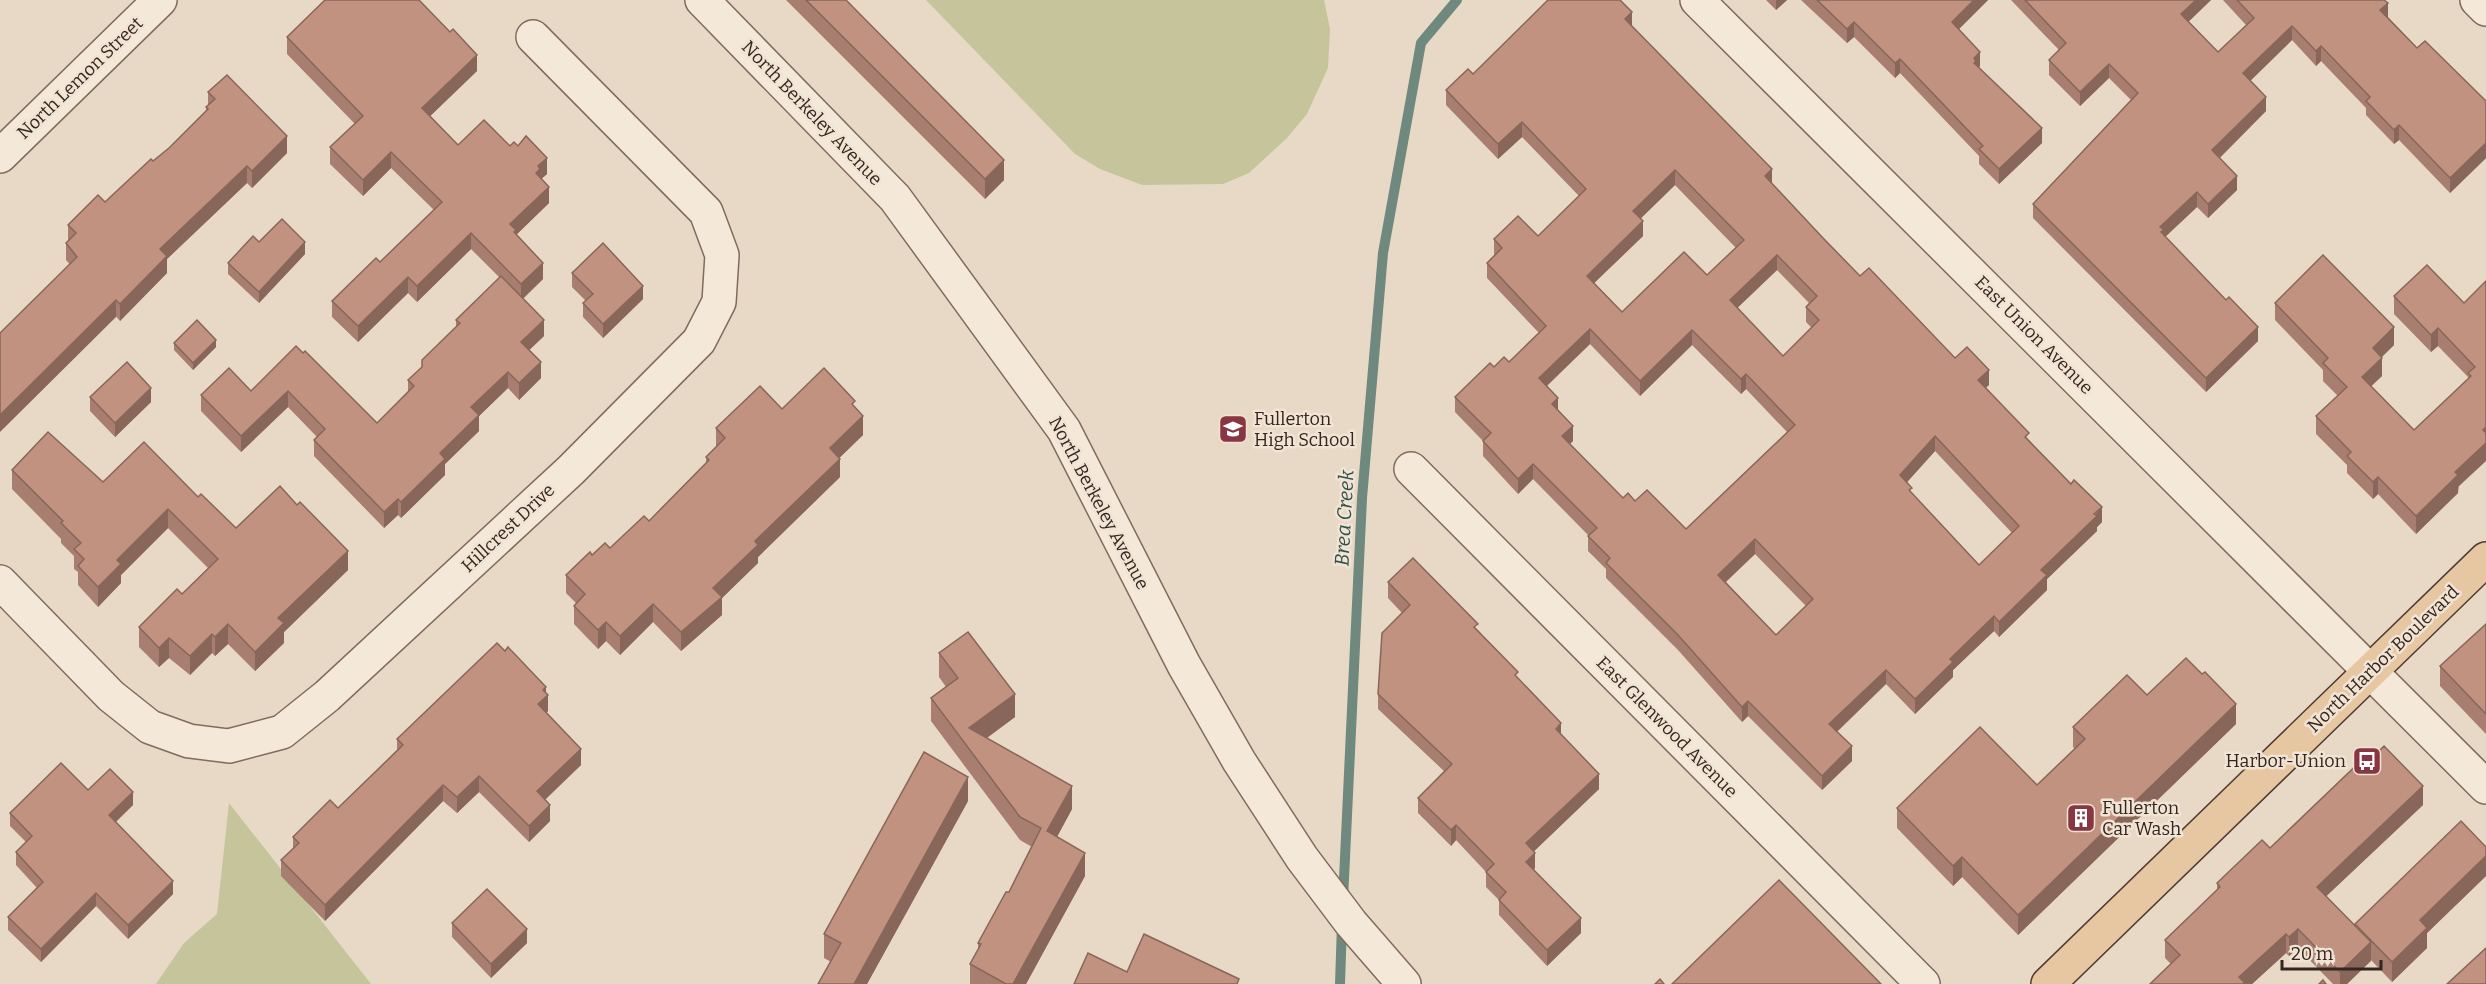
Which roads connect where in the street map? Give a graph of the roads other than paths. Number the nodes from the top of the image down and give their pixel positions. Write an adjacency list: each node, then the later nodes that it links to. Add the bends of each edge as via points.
1 (160, 0): 7 (street, North Lemon Street)
2 (702, 0): 13 (street, North Berkeley Avenue, via 895,198 1064,430 1184,665 1239,761 1302,858)
3 (1697, 0): 11 (street, East Union Avenue)
4 (2477, 0): 5 (street)
5 (2486, 9)
6 (532, 37): 10 (street, Hillcrest Drive, via 706,212 722,255 719,302 699,341 572,470 327,696 282,732 229,746 189,741 150,727 111,696)
7 (0, 156)
8 (1411, 469): 14 (street, East Glenwood Avenue)
9 (2486, 559): 11 (main road, North Harbor Boulevard)
10 (0, 582)
11 (2371, 671): 12 (street, East Union Avenue); 15 (main road, North Harbor Boulevard)
12 (2486, 787)
13 (1404, 984)
14 (1923, 984)
15 (2048, 984)

